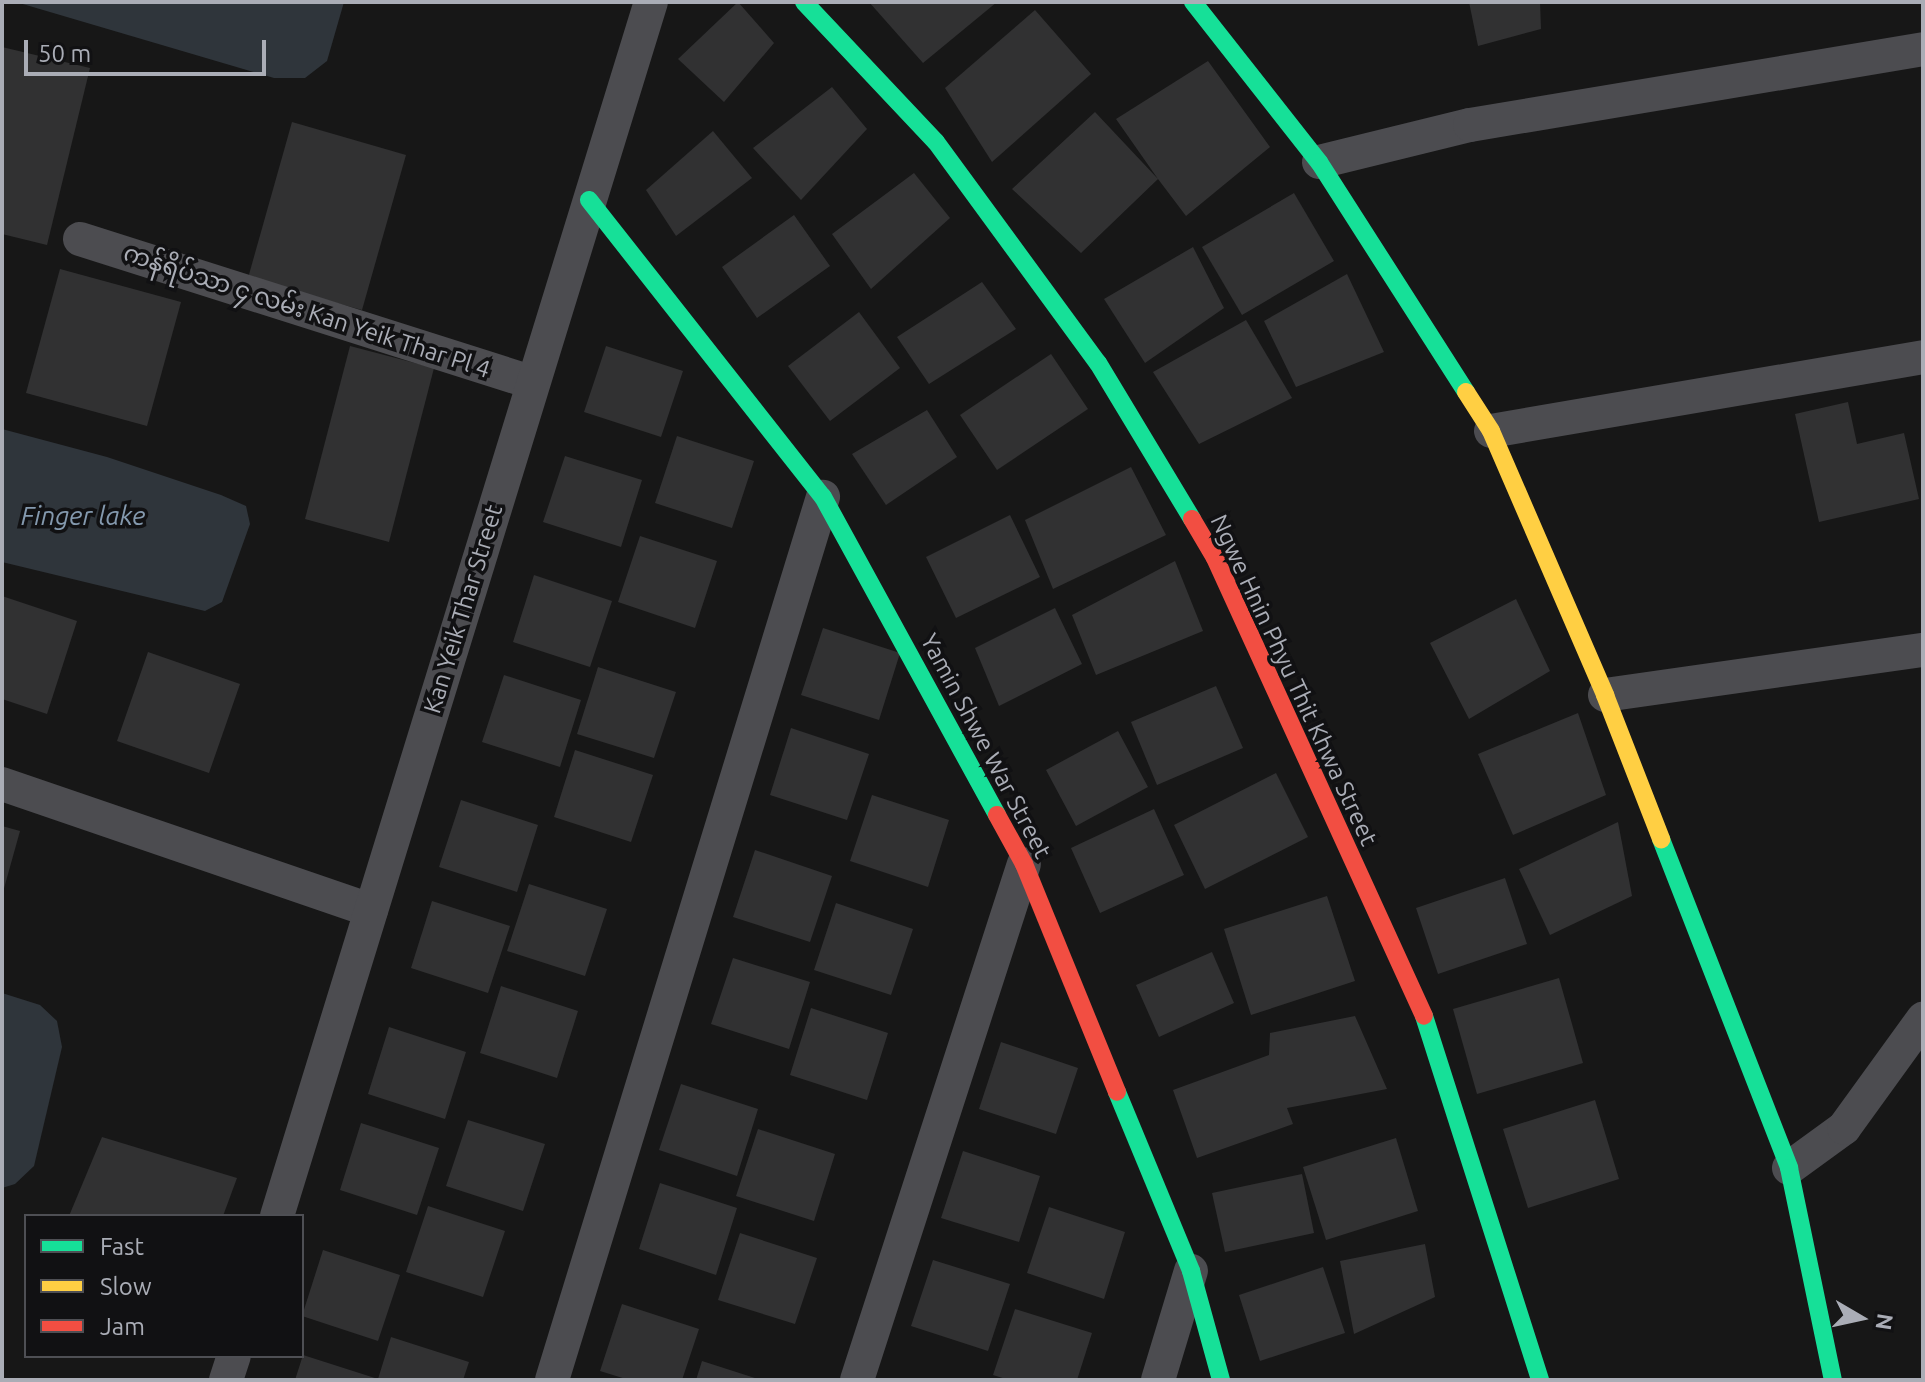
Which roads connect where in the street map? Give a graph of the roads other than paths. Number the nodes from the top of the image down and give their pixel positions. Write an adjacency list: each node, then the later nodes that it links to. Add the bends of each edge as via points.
1 (651, 2): 6 (street, Kan Yeik Thar Street)
2 (804, 2): 27 (street, Ngwe Hnin Phyu Thit Khwa Street, via 936,142 1098,363 1215,558 1420,1005)
3 (1193, 2): 5 (street)
4 (1923, 49): 5 (street, via 1470,125)
5 (1319, 162): 10 (street)
6 (589, 200): 9 (street, Kan Yeik Thar Street); 11 (street, Yamin Shwe War Street)
7 (80, 239): 9 (street, ကန်ရိပ်သာ ၄ လမ်း Kan Yeik Thar Pl 4)
8 (1923, 357): 10 (street)
9 (533, 383): 16 (street, Kan Yeik Thar Street)
10 (1491, 431): 13 (street)
11 (823, 497): 15 (street, Yamin Shwe War Street); 23 (street)
12 (1923, 650): 13 (street)
13 (1605, 695): 18 (street)
14 (2, 784): 16 (street)
15 (1024, 864): 20 (street, Yamin Shwe War Street); 24 (street)
16 (371, 910): 19 (street, Kan Yeik Thar Street)
17 (1923, 1019): 18 (street, via 1844,1128)
18 (1789, 1168): 28 (street)
19 (278, 1214)
20 (1191, 1271): 25 (street); 26 (street, Yamin Shwe War Street)
21 (233, 1358): 22 (street)
22 (226, 1380)
23 (552, 1380)
24 (857, 1380)
25 (1158, 1380)
26 (1221, 1380)
27 (1540, 1380)
28 (1833, 1380)

